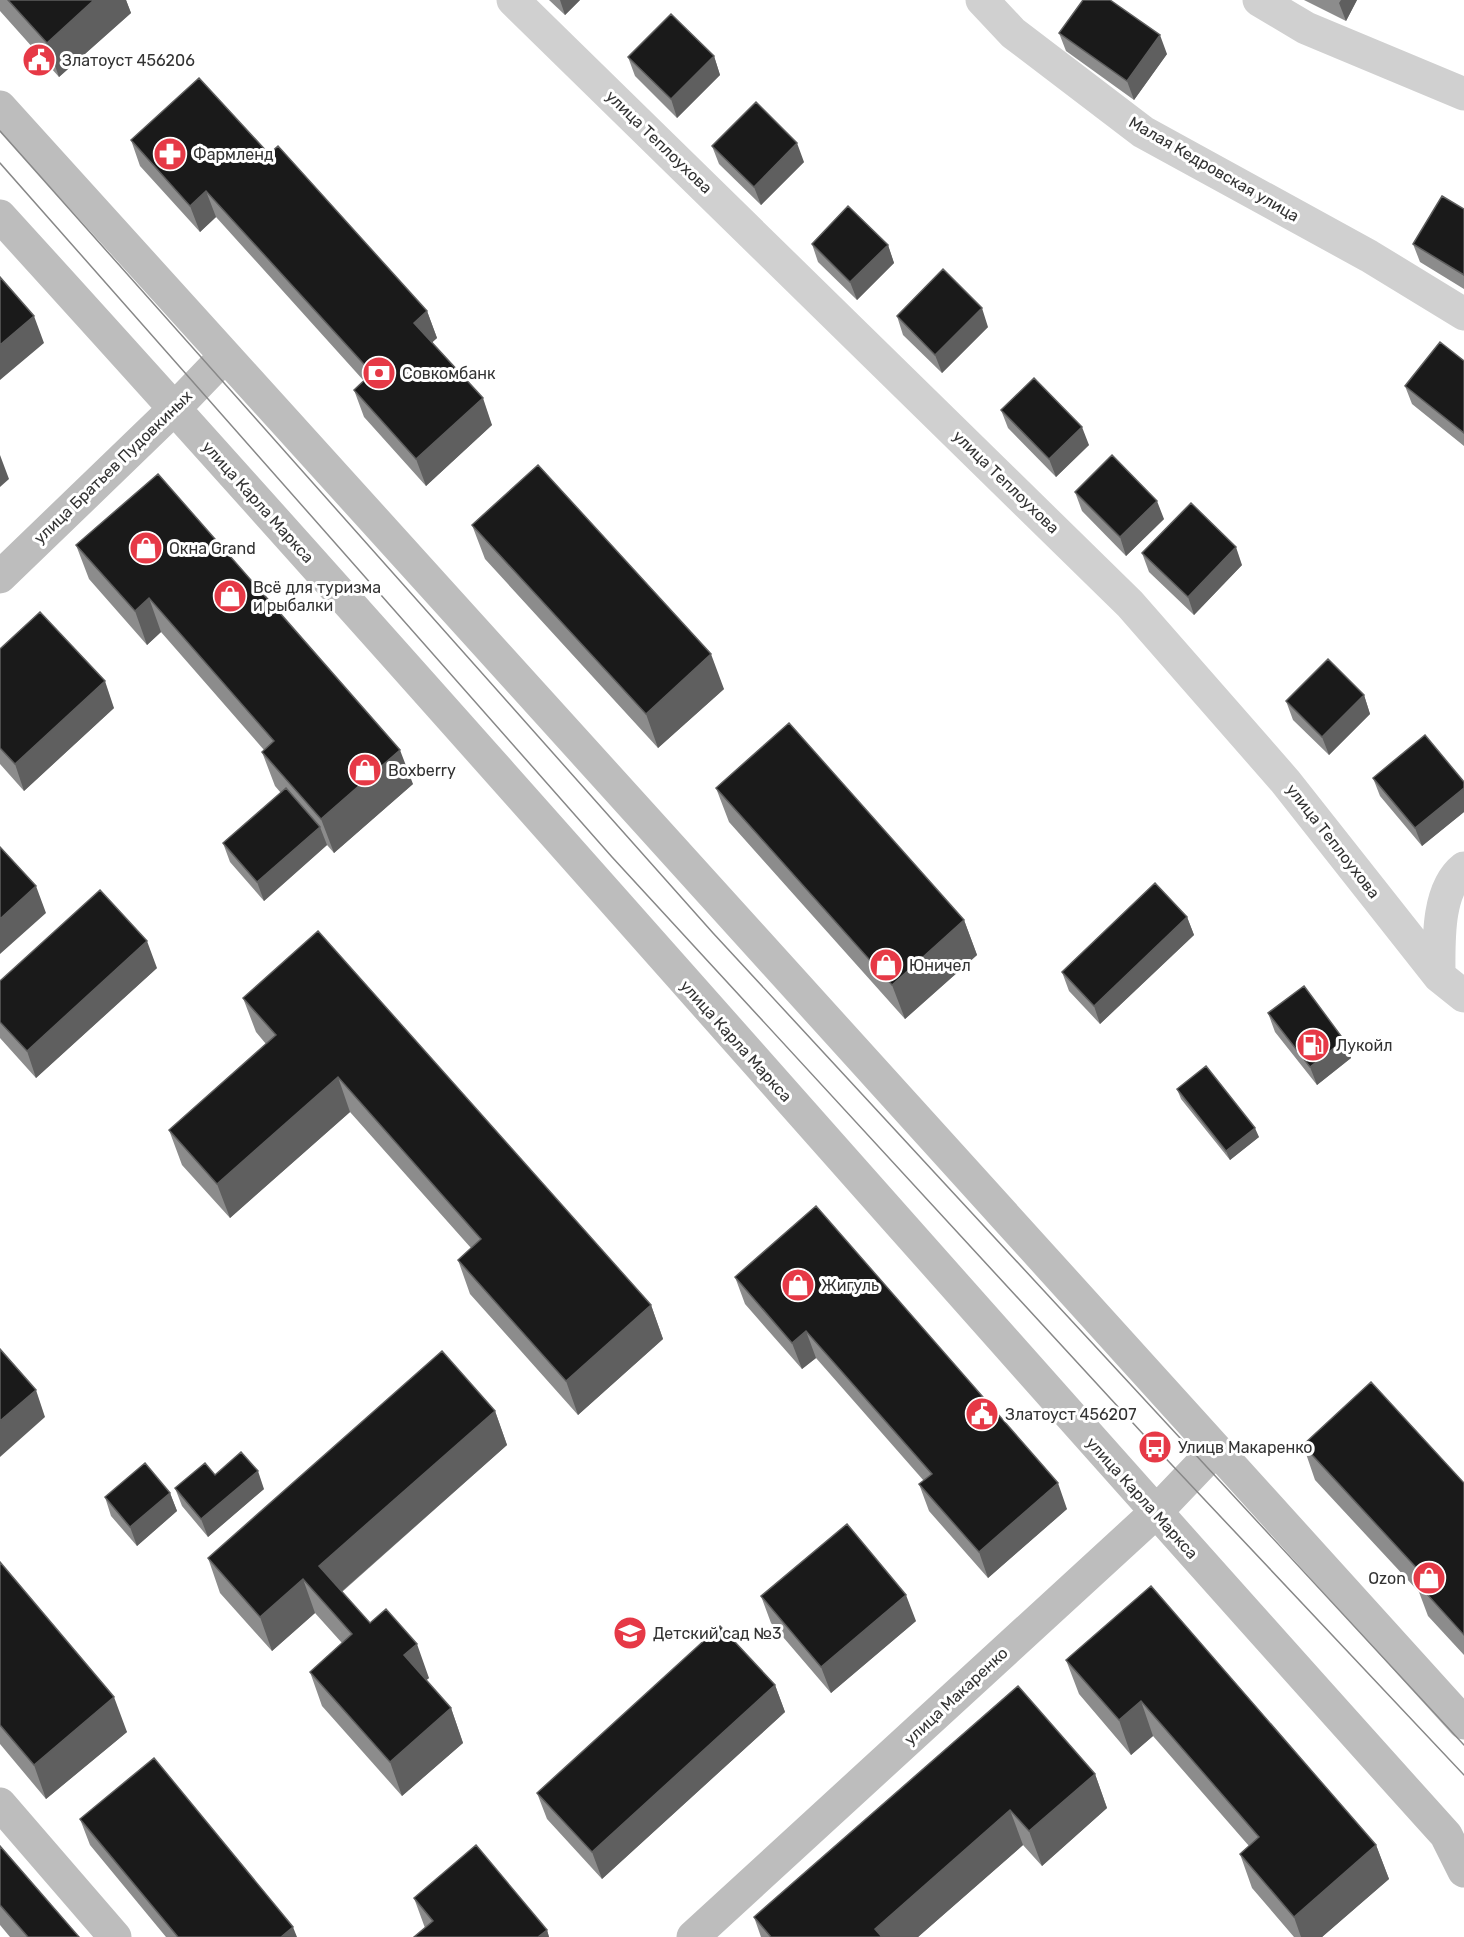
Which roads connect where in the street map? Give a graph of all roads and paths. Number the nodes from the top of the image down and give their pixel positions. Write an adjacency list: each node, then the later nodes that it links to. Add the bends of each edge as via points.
1 (513, 0): 12 (street, улица Теплоухова, via 1130,604 1285,781)
2 (982, 0): 7 (street, Малая Кедровская улица, via 1013,33 1143,132 1370,256)
3 (1259, 0): 4 (street, via 1306,28)
4 (1464, 94)
5 (0, 107): 8 (main road)
6 (0, 216): 9 (main road, улица Карла Маркса)
7 (1464, 314)
8 (225, 356): 9 (main road, улица Братьев Пудовкиных); 14 (main road)
9 (175, 408): 10 (main road, улица Братьев Пудовкиных); 15 (main road, улица Карла Маркса)
10 (0, 577)
11 (1464, 868): 12 (street, via 1457,874 1440,917)
12 (1439, 976): 13 (street, улица Теплоухова)
13 (1464, 996)
14 (1215, 1450): 15 (main road, улица Макаренко); 16 (main road)
15 (1155, 1513): 18 (main road, улица Карла Маркса, via 1446,1835); 20 (main road, улица Макаренко)
16 (1464, 1724)
17 (0, 1804): 19 (main road)
18 (1464, 1871)
19 (116, 1937)
20 (693, 1937)

